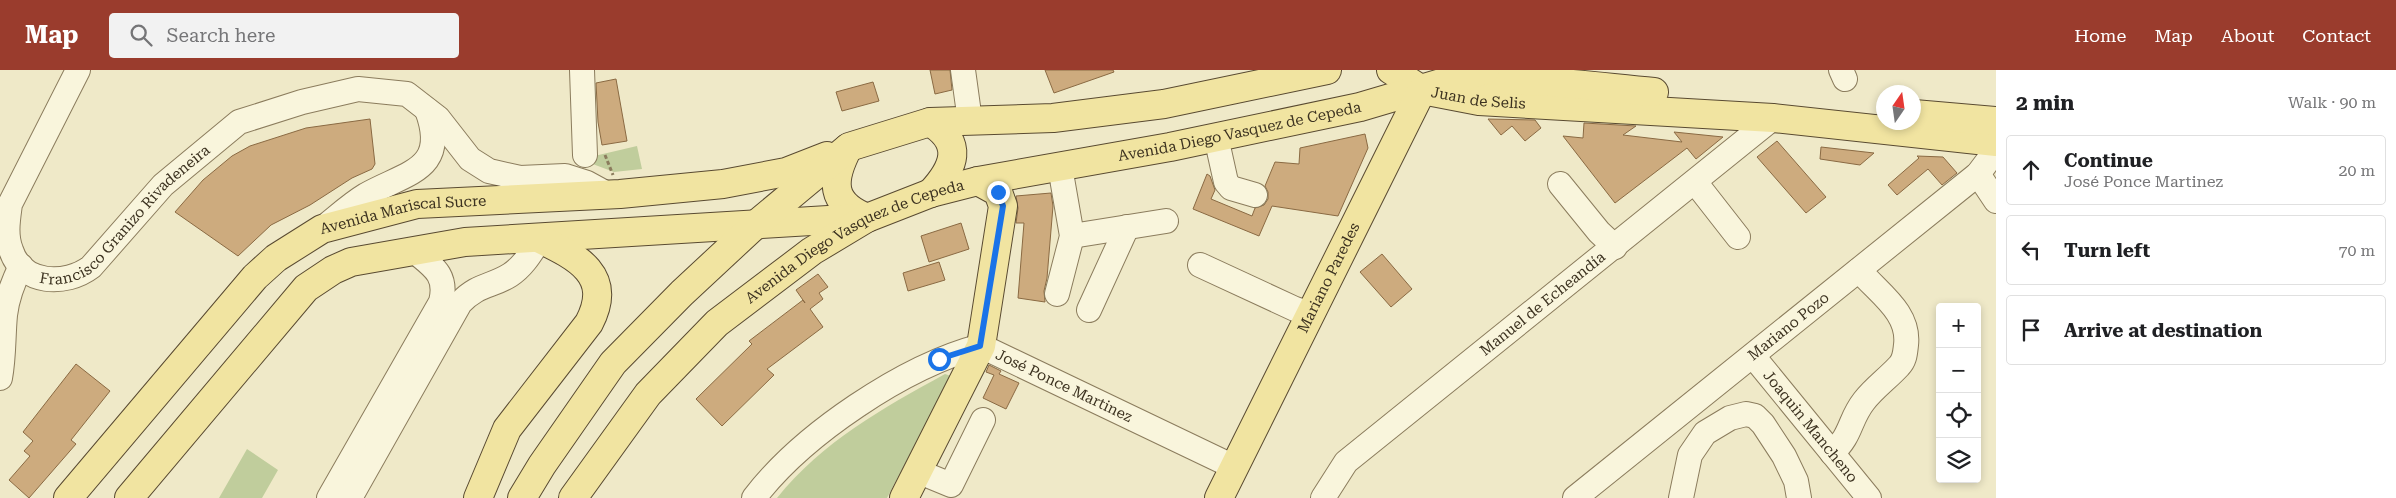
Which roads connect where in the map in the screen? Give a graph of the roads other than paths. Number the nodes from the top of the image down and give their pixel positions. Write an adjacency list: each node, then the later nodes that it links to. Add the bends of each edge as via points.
1 (78, 70): 43 (street, Francisco Granizo Rivadeneira, via 10,204 7,227 10,250)
2 (582, 70): 22 (street)
3 (962, 70): 15 (street)
4 (1327, 70): 7 (main road)
5 (1391, 70): 9 (main road)
6 (1485, 70): 9 (main road, Avenida Diego Vasquez de Cepeda)
7 (1256, 77): 15 (main road, via 1155,105 1053,118)
8 (1553, 77): 9 (main road, Juan de Selis, via 1482,81); 10 (main road, Juan de Selis)
9 (1422, 90): 10 (main road, Juan de Selis, via 1479,101); 18 (main road, Avenida Diego Vasquez de Cepeda, via 1360,107); 47 (main road, Mariano Paredes)
10 (1656, 101): 12 (main road, Juan de Selis); 14 (main road, Juan de Selis)
11 (428, 110): 29 (street, Francisco Granizo Rivadeneira, via 447,126 470,159 489,171 520,178 565,176); 36 (street, via 434,146 426,162 410,175 364,196); 43 (street, Francisco Granizo Rivadeneira, via 407,94 358,89 239,122 163,185 80,276 44,279)
12 (1876, 111)
13 (1921, 115): 16 (main road)
14 (1773, 118): 19 (main road, Juan de Selis); 26 (street, Manuel de Echeandía)
15 (970, 121): 17 (main road)
16 (1996, 121)
17 (930, 122): 20 (main road); 28 (main road, via 947,136 953,154 944,179)
18 (1216, 137): 23 (main road, Avenida Diego Vasquez de Cepeda); 30 (street, via 1226,182 1231,188)
19 (1996, 142)
20 (849, 147): 29 (main road, Avenida Mariscal Sucre, via 786,172 723,184); 32 (main road, via 841,162 836,189 844,204); 34 (main road)
21 (1996, 150): 24 (street, Mariano Pozo)
22 (585, 155)
23 (1060, 167): 25 (main road, Avenida Diego Vasquez de Cepeda); 37 (street)
24 (1978, 174): 31 (street); 44 (street, Mariano Pozo)
25 (978, 181): 28 (main road, Avenida Diego Vasquez de Cepeda); 48 (main road, via 998,192 1003,206)
26 (1695, 182): 38 (street); 40 (street, Manuel de Echeandía)
27 (1560, 184): 40 (street, via 1598,232)
28 (931, 192): 32 (main road, Avenida Diego Vasquez de Cepeda)
29 (609, 195): 36 (main road, Avenida Mariscal Sucre, via 418,204)
30 (1254, 195)
31 (1996, 201)
32 (867, 218): 34 (main road); 61 (main road, Avenida Diego Vasquez de Cepeda, via 812,251 717,323 648,394)
33 (1166, 221): 35 (street)
34 (754, 226): 39 (main road); 60 (main road, via 613,363)
35 (1127, 227): 37 (street); 46 (street)
36 (322, 229): 57 (main road, Avenida Mariscal Sucre, via 276,258 255,278)
37 (1072, 236): 45 (street)
38 (1738, 237)
39 (540, 238): 41 (main road, via 465,242); 49 (street, via 522,265 510,275 480,287 460,303); 59 (main road, via 590,270 596,286 595,309 589,323 508,428)
40 (1615, 246): 65 (street, Manuel de Echeandía, via 1346,462)
41 (412, 250): 49 (street, via 437,271 444,286); 58 (main road, via 352,262 306,288)
42 (1200, 265): 47 (street, via 1295,310)
43 (21, 266): 51 (street, via 11,286 5,314)
44 (1859, 270): 50 (street, Mariano Pozo); 53 (street, via 1896,308 1907,334 1905,356 1859,407 1844,442)
45 (1057, 294)
46 (1089, 310)
47 (1311, 314): 54 (main road, Mariano Paredes)
48 (980, 346): 54 (street, José Ponce Martinez); 55 (main road); 62 (street, José Ponce Martinez, via 939,359 858,406 784,465)
49 (423, 350): 56 (street, via 380,425)
50 (1753, 356): 53 (street, Joaquin Mancheno); 66 (street, Mariano Pozo)
51 (0, 378)
52 (983, 420): 55 (street, via 951,485)
53 (1832, 453): 69 (street, Joaquin Mancheno)
54 (1234, 467): 64 (main road, Mariano Paredes)
55 (918, 471): 63 (main road)
56 (347, 494)
57 (68, 498)
58 (129, 498)
59 (478, 498)
60 (522, 498)
61 (573, 498)
62 (754, 498)
63 (904, 498)
64 (1219, 498)
65 (1323, 498)
66 (1575, 498)
67 (1681, 498): 68 (street, via 1690,455 1704,433 1730,418 1746,414 1755,416 1763,424 1784,456 1796,481)
68 (1799, 498)
69 (1868, 498)

